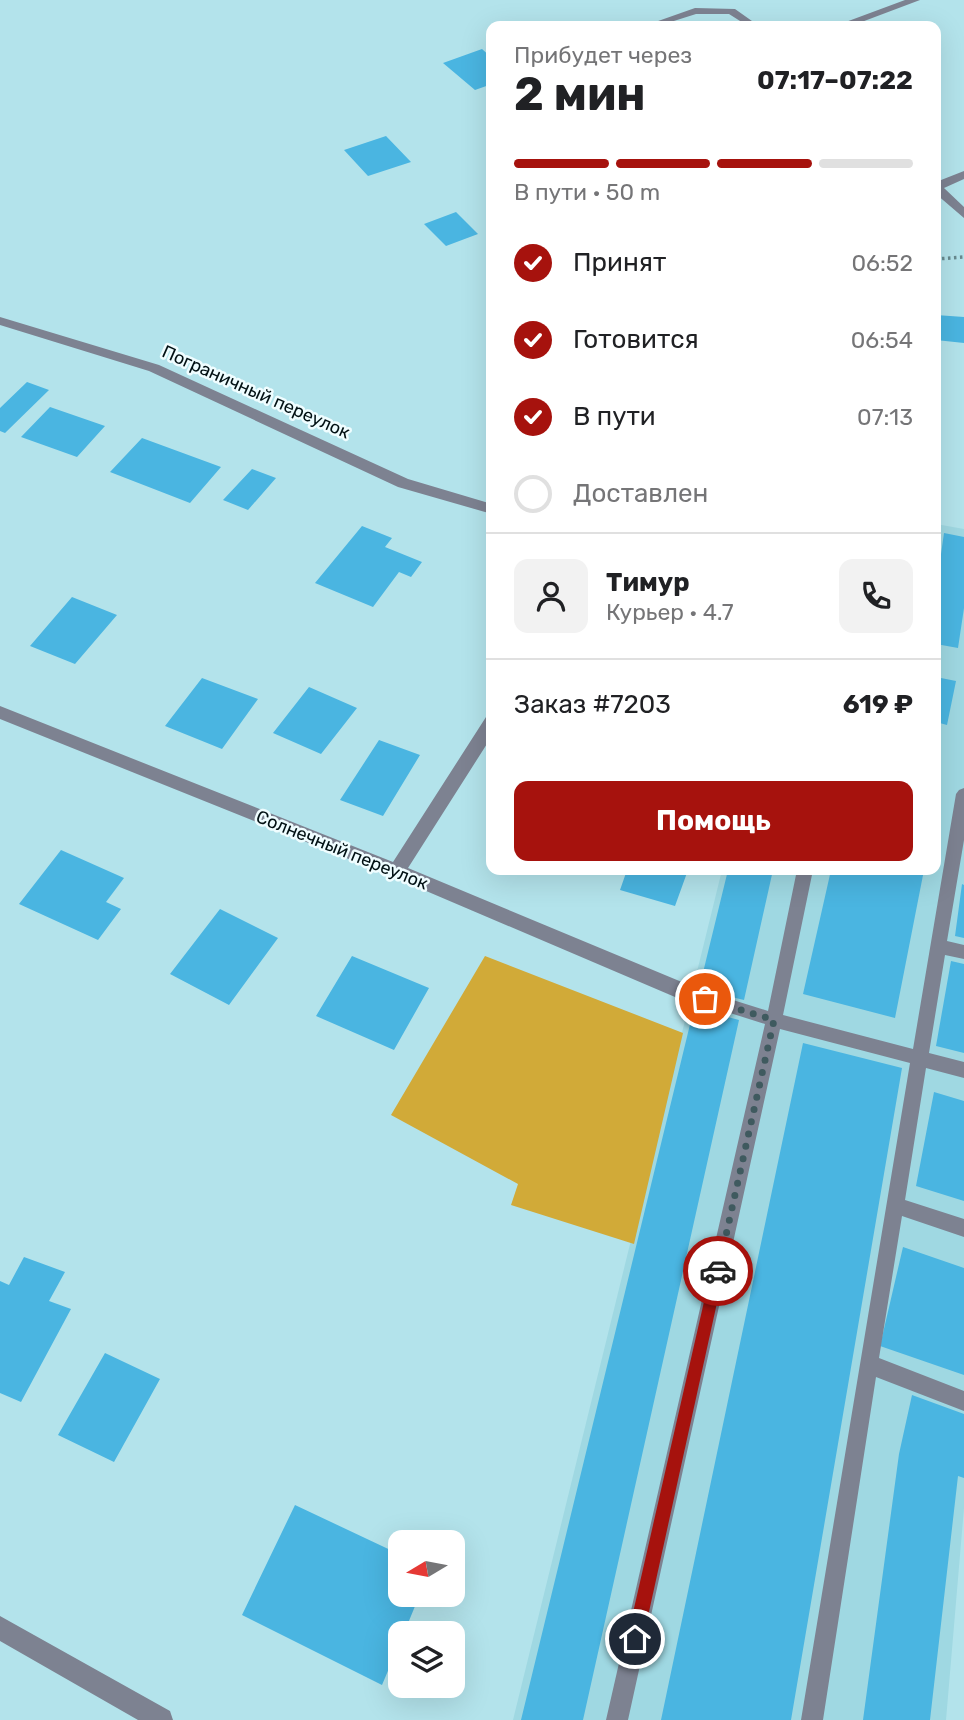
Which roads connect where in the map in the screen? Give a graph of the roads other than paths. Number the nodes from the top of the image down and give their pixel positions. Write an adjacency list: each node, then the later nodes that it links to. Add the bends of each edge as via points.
1 (915, 0): 4 (street)
2 (664, 21): 3 (lane, via 695,11 731,11)
3 (746, 21)
4 (855, 21)
5 (964, 175): 6 (street)
6 (941, 185)
7 (941, 192): 8 (street)
8 (964, 214)
9 (0, 321): 10 (street, Пограничный переулок, via 155,368 403,483)
10 (486, 507)
11 (0, 712): 15 (street, Солнечный переулок)
12 (486, 731): 15 (street)
13 (964, 794): 14 (lane)
14 (960, 849): 17 (lane)
15 (397, 871): 19 (street, Солнечный переулок)
16 (804, 875): 20 (lane)
17 (938, 946): 18 (lane); 21 (lane)
18 (964, 952)
19 (682, 991): 20 (lane)
20 (774, 1020): 21 (lane); 29 (lane)
21 (919, 1058): 22 (lane); 23 (lane)
22 (964, 1070)
23 (895, 1205): 24 (lane); 25 (lane)
24 (964, 1228)
25 (868, 1364): 26 (lane); 30 (lane)
26 (964, 1401)
27 (0, 1628): 28 (street)
28 (161, 1720)
29 (617, 1720)
30 (812, 1720)

